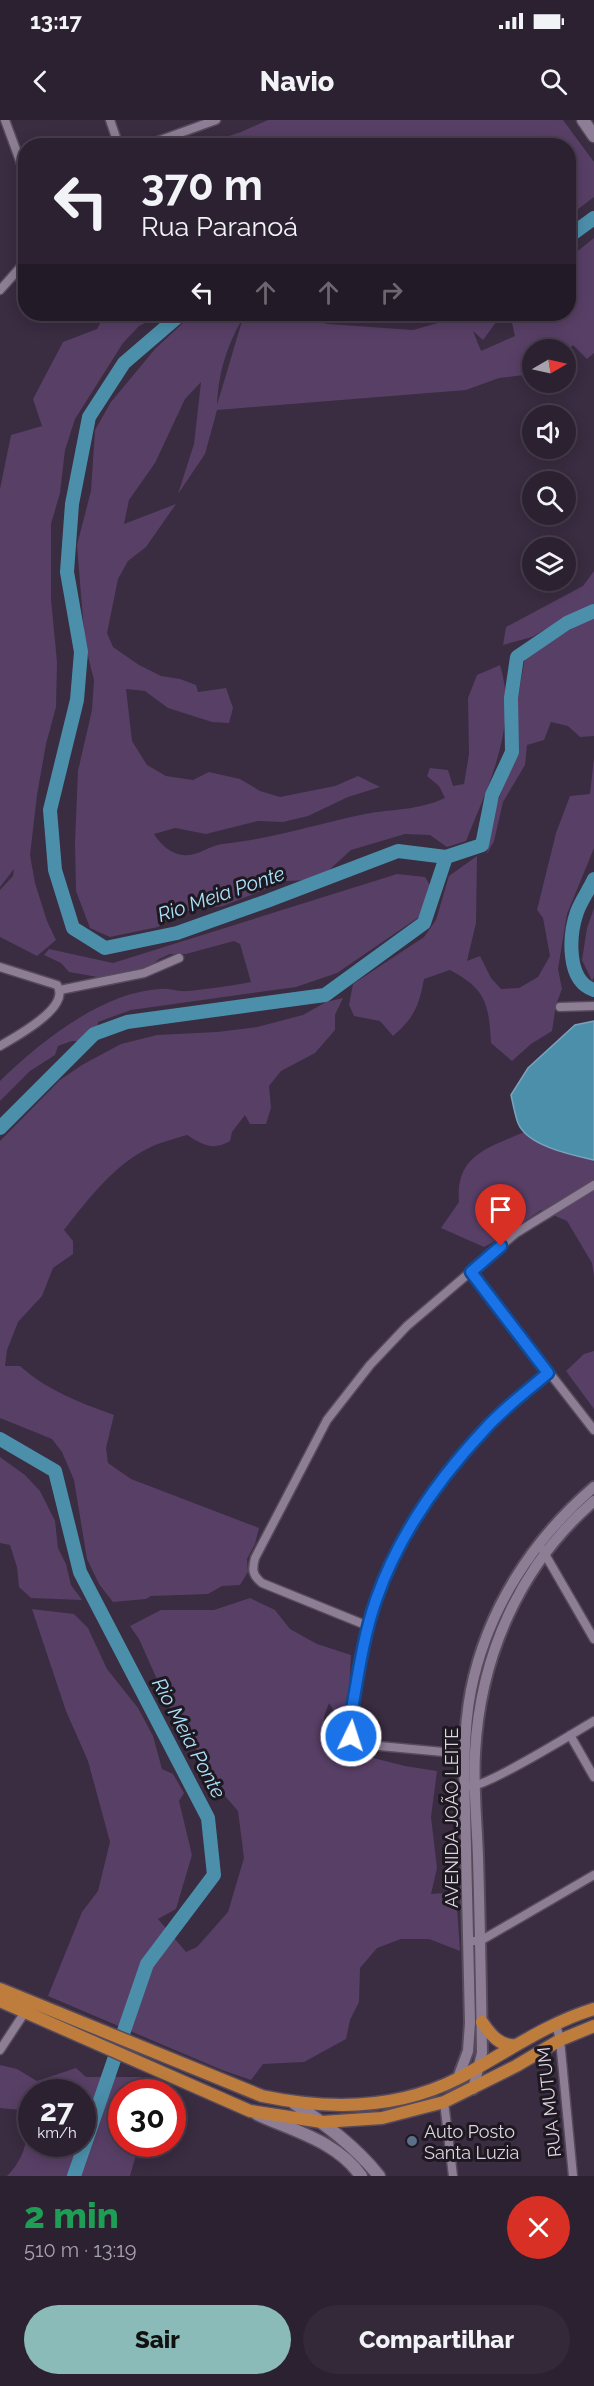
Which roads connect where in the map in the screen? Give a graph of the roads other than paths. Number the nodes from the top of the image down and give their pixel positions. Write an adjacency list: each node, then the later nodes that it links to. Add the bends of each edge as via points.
1 (5, 120): 8 (street)
2 (110, 120): 6 (street)
3 (216, 120): 7 (street)
4 (583, 120): 5 (main road)
5 (594, 135)
6 (116, 138)
7 (166, 138)
8 (18, 155)
9 (18, 269): 10 (street)
10 (2, 285)
11 (179, 958): 13 (street, via 144,973)
12 (0, 967): 13 (street, via 50,982)
13 (60, 990): 16 (street, via 52,1008 37,1023)
14 (594, 1006): 15 (street)
15 (560, 1007)
16 (0, 1046)
17 (594, 1185): 18 (street, via 516,1233)
18 (471, 1272): 19 (street); 24 (street, via 407,1326 327,1420 255,1558 252,1570 262,1583)
19 (548, 1373): 20 (street); 24 (street, via 487,1426 437,1485 403,1540)
20 (594, 1430)
21 (594, 1487): 23 (street, AVENIDA JOÃO LEITE, via 552,1526)
22 (594, 1501): 23 (street, AVENIDA JOÃO LEITE)
23 (541, 1548): 25 (street); 28 (street, AVENIDA JOÃO LEITE, via 505,1595 493,1620 471,1691); 30 (street, AVENIDA JOÃO LEITE, via 489,1664)
24 (368, 1626): 28 (street, via 349,1726 351,1736 358,1744)
25 (594, 1639)
26 (594, 1721): 27 (street)
27 (570, 1735): 29 (street); 30 (street)
28 (465, 1754): 30 (street, AVENIDA JOÃO LEITE)
29 (594, 1777)
30 (470, 1786): 32 (street, AVENIDA JOÃO LEITE); 33 (street, AVENIDA JOÃO LEITE)
31 (594, 1875): 33 (street)
32 (468, 1941): 33 (street); 45 (street, AVENIDA JOÃO LEITE, via 468,2051)
33 (480, 1941): 38 (street, AVENIDA JOÃO LEITE)
34 (0, 1989): 48 (main road, via 262,2096)
35 (0, 2001): 37 (main road)
36 (594, 2009): 39 (main road)
37 (25, 2012): 43 (street); 49 (main road)
38 (482, 2022): 42 (main road, via 498,2041 510,2046); 44 (street, AVENIDA JOÃO LEITE)
39 (556, 2024): 41 (street, RUA MUTUM); 42 (main road)
40 (594, 2026): 41 (main road)
41 (560, 2040): 46 (main road); 54 (street, RUA MUTUM)
42 (517, 2044): 44 (main road)
43 (0, 2050)
44 (481, 2065): 45 (main road); 46 (street, AVENIDA JOÃO LEITE)
45 (458, 2078): 48 (main road, via 405,2098 369,2104)
46 (473, 2089): 47 (main road)
47 (444, 2102): 50 (main road, via 382,2118); 53 (street)
48 (294, 2103): 50 (main road)
49 (250, 2111): 50 (main road); 51 (main road, via 340,2153)
50 (322, 2122): 52 (main road)
51 (361, 2176)
52 (379, 2176)
53 (453, 2176)
54 (573, 2176)

